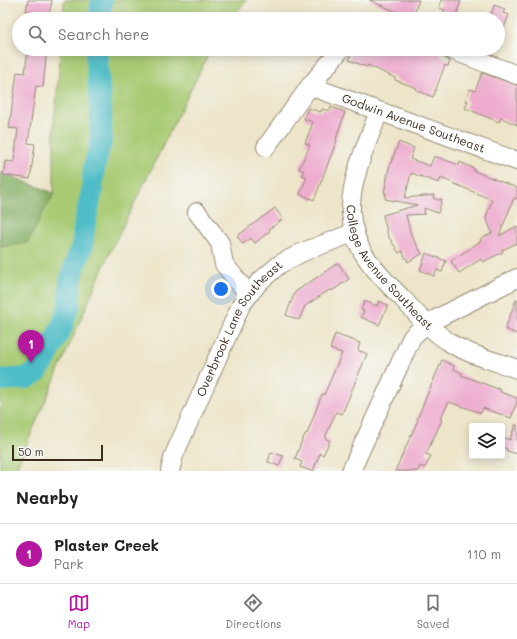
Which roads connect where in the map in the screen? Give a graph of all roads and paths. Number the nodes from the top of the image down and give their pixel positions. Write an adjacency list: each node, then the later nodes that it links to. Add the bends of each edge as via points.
1 (335, 56): 4 (street)
2 (468, 56): 3 (street)
3 (517, 74)
4 (310, 86): 5 (street, Godwin Avenue Southeast); 6 (street)
5 (379, 112): 7 (street, Godwin Avenue Southeast); 9 (street, College Avenue Southeast, via 364,150 353,192 351,212)
6 (266, 147)
7 (517, 161)
8 (197, 212): 11 (street, via 220,243 224,264)
9 (355, 232): 11 (street, Overbrook Lane Southeast, via 303,252 280,264 259,282); 12 (street, College Avenue Southeast, via 361,250 377,272)
10 (517, 278): 12 (street)
11 (249, 295): 14 (street, Overbrook Lane Southeast, via 241,305 174,455)
12 (426, 324): 13 (street, College Avenue Southeast, via 461,349); 15 (street, via 408,344)
13 (517, 369)
14 (170, 471)
15 (351, 471)

